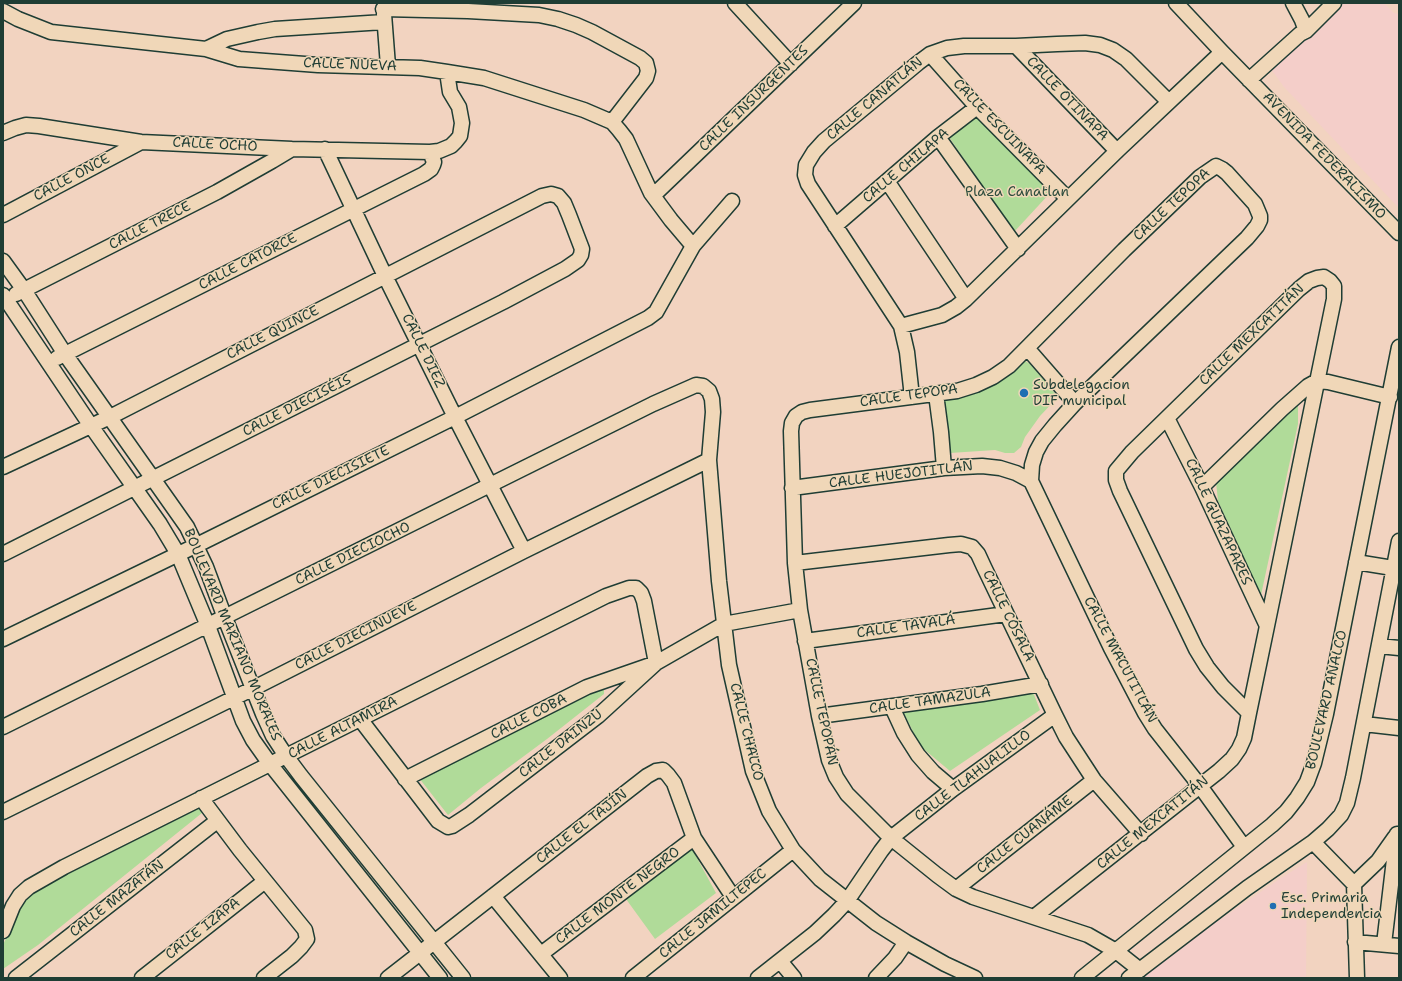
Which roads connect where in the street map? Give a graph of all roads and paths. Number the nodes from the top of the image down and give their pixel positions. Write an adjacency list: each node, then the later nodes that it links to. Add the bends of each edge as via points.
1 (735, 3): 13 (street)
2 (854, 3): 13 (street, CALLE INSURGENTES)
3 (1176, 3): 11 (street, AVENIDA FEDERALISMO)
4 (1293, 3): 8 (street)
5 (1334, 3): 8 (street)
6 (3, 11): 10 (street, CALLE NUEVA, via 51,32)
7 (383, 12): 10 (street, via 258,32 227,39); 14 (street); 19 (street, via 539,15 592,32 640,58 648,71 646,78)
8 (1306, 31): 16 (street)
9 (1016, 46): 12 (street, CALLE CANATLÁN, via 964,46); 17 (street, CALLE CANATLÁN, via 1085,43 1100,45 1113,50 1126,60); 25 (street, CALLE OTINAPA)
10 (206, 49): 14 (street, CALLE NUEVA, via 239,59 258,61)
11 (1222, 52): 16 (street, AVENIDA FEDERALISMO); 17 (street)
12 (930, 54): 18 (street, CALLE ESCUINAPA); 33 (street, CALLE CANATLÁN, via 824,141 806,165 805,175 808,184)
13 (791, 64): 28 (street, CALLE INSURGENTES)
14 (388, 66): 15 (street, CALLE NUEVA)
15 (447, 72): 19 (street, CALLE NUEVA, via 484,78 584,110); 26 (street, CALLE OCHO, via 450,92 461,112 462,130 451,146)
16 (1249, 80): 34 (street, AVENIDA FEDERALISMO)
17 (1169, 102): 25 (street)
18 (977, 106): 21 (street, CALLE CHILAPA); 29 (street, CALLE ESCUINAPA)
19 (612, 122): 28 (street, CALLE NUEVA, via 626,140)
20 (3, 133): 22 (street, CALLE OCHO, via 15,128 32,126)
21 (938, 137): 27 (street, CALLE CHILAPA); 37 (street)
22 (141, 142): 23 (street, CALLE OCHO); 32 (street, CALLE ONCE)
23 (292, 149): 24 (street, CALLE OCHO); 40 (street, CALLE TRECE, via 217,192)
24 (325, 149): 26 (street, CALLE OCHO); 31 (street, CALLE DIEZ)
25 (1117, 151): 29 (street)
26 (430, 152): 31 (street, CALLE CATORCE, via 434,162 431,169)
27 (887, 181): 33 (street, CALLE CHILAPA); 42 (street)
28 (653, 194): 35 (street, CALLE NUEVA)
29 (1068, 198): 37 (street)
30 (732, 201): 35 (street)
31 (354, 209): 39 (street, CALLE DIEZ); 47 (street, CALLE CATORCE)
32 (3, 215)
33 (836, 226): 43 (street, CALLE CANATLÁN)
34 (1399, 233)
35 (693, 246): 56 (street, CALLE DIECISIETE, via 656,312 648,318)
36 (582, 249): 39 (street, CALLE QUINCE, via 564,203 558,196 551,194 542,196); 44 (street, CALLE DIECISÉIS, via 578,260 565,269)
37 (1018, 249): 42 (street)
38 (3, 261): 40 (street, BOULEVARD MARIANO MORALES)
39 (385, 276): 44 (street, CALLE DIEZ); 57 (street, CALLE QUINCE)
40 (24, 290): 41 (street, CALLE TRECE); 47 (street, BOULEVARD MARIANO MORALES)
41 (5, 297): 48 (street, BOULEVARD MARIANO MORALES)
42 (966, 300): 43 (street, via 942,315)
43 (901, 326): 52 (street, CALLE CANATLÁN)
44 (419, 344): 56 (street, CALLE DIEZ); 63 (street, CALLE DIECISÉIS)
45 (1399, 347): 53 (street, BOULEVARD ANALCO)
46 (1027, 348): 51 (street, CALLE TEPOPA, via 1009,366 993,377 957,391); 54 (street); 54 (street, CALLE TEPOPA, via 1124,250 1211,168 1216,166 1222,169 1255,204 1260,220 1254,230)
47 (65, 354): 48 (street, CALLE CATORCE); 57 (street, BOULEVARD MARIANO MORALES)
48 (49, 362): 59 (street, BOULEVARD MARIANO MORALES)
49 (1317, 381): 53 (street); 58 (street, CALLE MEXCATITÁN, via 1334,299 1334,286 1324,277 1309,281 1299,289); 66 (street, via 1287,405); 82 (street, CALLE MEXCATITÁN)
50 (703, 386): 60 (street, CALLE CHALCO, via 710,391 712,398); 65 (street, CALLE DIECIOCHO, via 696,385 672,395)
51 (936, 394): 52 (street, CALLE TEPOPA); 62 (street)
52 (912, 397): 55 (street, CALLE TEPOPA)
53 (1390, 397): 74 (street, BOULEVARD ANALCO)
54 (1075, 403): 64 (street, CALLE TEPOPA, via 1042,441 1032,465)
55 (810, 410): 68 (street, CALLE TEPOPÁN, via 796,416 792,423)
56 (455, 416): 65 (street, CALLE DIEZ); 70 (street, CALLE DIECISIETE)
57 (110, 417): 59 (street, CALLE QUINCE); 63 (street, BOULEVARD MARIANO MORALES)
58 (1167, 418): 66 (street, CALLE GUAZAPARES); 92 (street, CALLE MEXCATITÁN, via 1122,463 1116,471 1116,480 1196,649 1223,687)
59 (91, 426): 61 (street, CALLE QUINCE); 67 (street, BOULEVARD MARIANO MORALES)
60 (708, 460): 71 (street, CALLE DIECINUEVE); 80 (street, CALLE CHALCO)
61 (3, 467)
62 (944, 468): 64 (street, CALLE HUEJOTITLÁN, via 1000,468); 68 (street, CALLE HUEJOTITLÁN)
63 (153, 478): 67 (street, CALLE DIECISÉIS); 70 (street, BOULEVARD MARIANO MORALES)
64 (1031, 480): 103 (street, CALLE MACUTITLÁN, via 1144,713)
65 (492, 485): 71 (street, CALLE DIEZ); 79 (street, CALLE DIECIOCHO)
66 (1202, 487): 82 (street, CALLE GUAZAPARES)
67 (135, 488): 72 (street, CALLE DIECISÉIS); 73 (street, BOULEVARD MARIANO MORALES)
68 (792, 488): 75 (street, CALLE TEPOPÁN)
69 (1399, 541): 76 (street)
70 (197, 545): 73 (street, CALLE DIECISIETE); 79 (street, BOULEVARD MARIANO MORALES)
71 (524, 551): 89 (street, CALLE DIECINUEVE)
72 (3, 554)
73 (178, 554): 81 (street, BOULEVARD MARIANO MORALES); 83 (street, CALLE DIECISIETE)
74 (1356, 562): 76 (street); 113 (street, BOULEVARD ANALCO, via 1320,743 1307,782 1286,812)
75 (794, 563): 77 (street, CALLE TEPOPÁN); 78 (street, CALLE CÓSALA, via 961,544 972,547 978,554)
76 (1396, 569): 85 (street)
77 (800, 610): 80 (street, CALLE DAINZU); 84 (street, CALLE TEPOPÁN)
78 (1006, 614): 84 (street, CALLE TAVALÁ); 88 (street, CALLE CÓSALA)
79 (225, 618): 81 (street, CALLE DIECIOCHO); 89 (street, BOULEVARD MARIANO MORALES)
80 (724, 624): 87 (street, CALLE DAINZU); 114 (street, CALLE CHALCO, via 729,665 753,771 770,811)
81 (208, 626): 90 (street, BOULEVARD MARIANO MORALES); 97 (street, CALLE DIECIOCHO)
82 (1267, 626): 92 (street, CALLE MEXCATITÁN)
83 (3, 639)
84 (805, 641): 94 (street, CALLE TEPOPÁN)
85 (1379, 646): 86 (street); 96 (street)
86 (1399, 648)
87 (656, 663): 95 (street, CALLE ALTAMIRA, via 641,593 636,588 629,588 606,596); 101 (street, CALLE COBA, via 587,687); 101 (street, CALLE DAINZU, via 598,716 458,823 448,826 438,821)
88 (1041, 684): 91 (street, CALLE TAMAZULA); 93 (street, CALLE CÓSALA)
89 (252, 689): 90 (street, CALLE DIECINUEVE); 99 (street, BOULEVARD MARIANO MORALES, via 273,736)
90 (234, 698): 100 (street, BOULEVARD MARIANO MORALES, via 250,733); 106 (street, CALLE DIECINUEVE)
91 (892, 707): 94 (street, CALLE TAMAZULA); 104 (street, via 918,755)
92 (1249, 713): 103 (street, CALLE MEXCATITÁN, via 1239,749)
93 (1055, 715): 102 (street, CALLE CÓSALA); 104 (street, CALLE TLAHUALILLO)
94 (819, 716): 111 (street, CALLE TEPOPÁN, via 829,760 836,777 847,794)
95 (360, 719): 99 (street, CALLE ALTAMIRA); 101 (street, CALLE DAINZU)
96 (1364, 724): 98 (street); 112 (street, via 1347,803 1337,820)
97 (3, 728)
98 (1399, 728)
99 (286, 756): 100 (street, CALLE ALTAMIRA); 123 (street, BOULEVARD MARIANO MORALES)
100 (270, 764): 105 (street, CALLE ALTAMIRA); 129 (street, BOULEVARD MARIANO MORALES)
101 (405, 779)
102 (1094, 780): 109 (street, CALLE CÓSALA); 117 (street, CALLE CUANÁME)
103 (1200, 786): 109 (street, CALLE MEXCATITÁN); 113 (street, CALLE MACUTITLÁN)
104 (953, 789): 111 (street, CALLE TLAHUALILLO)
105 (201, 798): 107 (street); 122 (street, CALLE ALTAMIRA, via 29,887 13,906)
106 (3, 812)
107 (217, 820): 115 (street); 133 (street, CALLE MAZATÁN)
108 (1398, 830): 116 (street, via 1378,862); 126 (street)
109 (1141, 834): 121 (street, CALLE MEXCATITÁN)
110 (694, 838): 118 (street, CALLE EL TAJÍN, via 674,784 663,770 656,771); 119 (street, CALLE EL TAJÍN); 130 (street, CALLE MONTE NEGRO)
111 (892, 838): 117 (street, CALLE TEPOPÁN); 120 (street, CALLE TLAHUALILLO)
112 (1313, 842): 116 (street); 132 (street, via 1247,888)
113 (1244, 847): 128 (street, BOULEVARD ANALCO)
114 (793, 850): 119 (street, CALLE JAMILTEPEC); 120 (street, CALLE CHALCO, via 820,879)
115 (265, 881): 134 (street, CALLE IZAPA); 135 (street, via 305,930 307,939 292,956)
116 (1354, 884): 125 (street)
117 (956, 889): 121 (street, CALLE TEPOPÁN)
118 (493, 896): 123 (street, CALLE EL TAJÍN); 130 (street)
119 (733, 897): 140 (street, CALLE JAMILTEPEC)
120 (847, 901): 124 (street, CALLE CHALCO); 131 (street, CALLE TLAHUALILLO, via 815,933)
121 (1034, 917): 128 (street, CALLE TEPOPÁN, via 1088,935)
122 (3, 931)
123 (435, 942): 129 (street, CALLE EL TAJÍN); 138 (street, BOULEVARD MARIANO MORALES)
124 (906, 942): 143 (street); 144 (street, CALLE CHALCO)
125 (1355, 942): 126 (street); 146 (street)
126 (1384, 944): 127 (street)
127 (1399, 946)
128 (1116, 951): 132 (street, CALLE TEPOPÁN); 145 (street, BOULEVARD ANALCO)
129 (421, 952): 136 (street, CALLE EL TAJÍN); 137 (street, BOULEVARD MARIANO MORALES)
130 (541, 954): 139 (street)
131 (780, 961): 141 (street, CALLE TLAHUALILLO); 142 (street)
132 (1135, 974)
133 (16, 978)
134 (142, 978)
135 (264, 978)
136 (388, 978)
137 (440, 978)
138 (463, 978)
139 (560, 978)
140 (633, 978)
141 (758, 978)
142 (794, 978)
143 (876, 978)
144 (975, 978)
145 (1082, 978)
146 (1357, 978)

